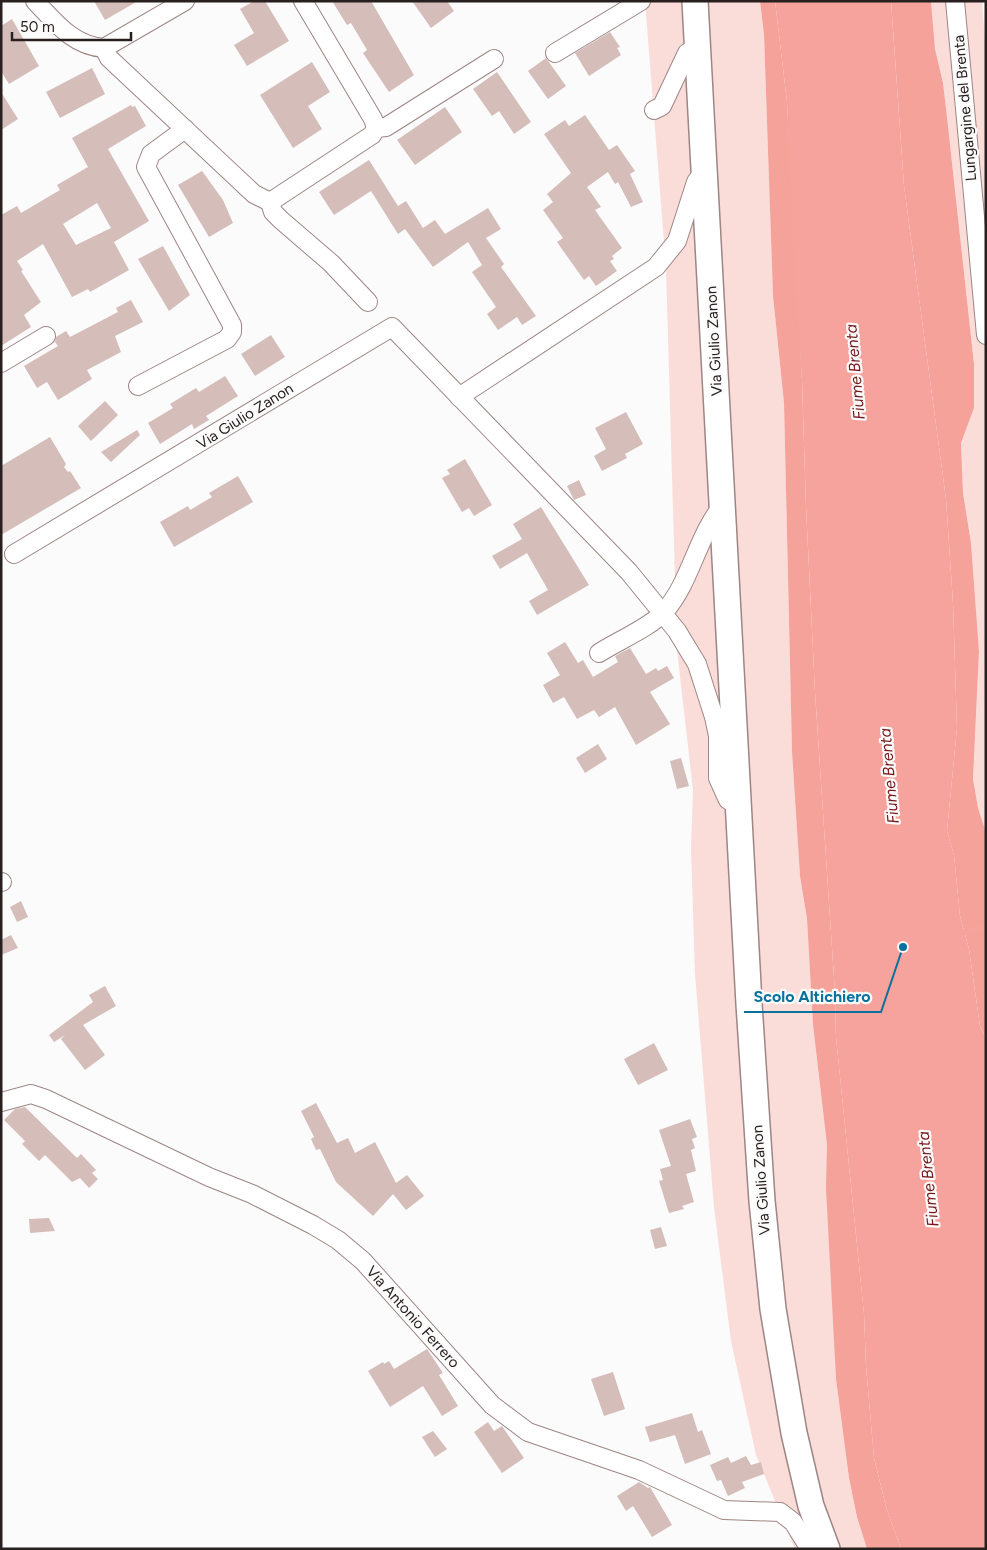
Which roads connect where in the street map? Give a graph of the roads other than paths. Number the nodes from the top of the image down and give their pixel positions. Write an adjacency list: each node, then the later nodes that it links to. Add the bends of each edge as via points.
1 (35, 1): 8 (street, via 71,37 91,47)
2 (185, 1): 8 (street)
3 (303, 1): 12 (street)
4 (641, 1): 9 (street)
5 (695, 1): 7 (street, Via Giulio Zanon)
6 (955, 1): 17 (street, Lungargine del Brenta)
7 (698, 47): 11 (street, via 687,53 662,106); 14 (street, Via Giulio Zanon)
8 (104, 48): 13 (street, via 108,58)
9 (555, 53)
10 (494, 59): 12 (street, via 386,128)
11 (654, 110)
12 (376, 128): 15 (street, via 372,135)
13 (185, 130): 15 (street, via 254,194); 20 (street, via 151,154 146,167 232,325 232,332 227,339)
14 (705, 177): 21 (street, via 696,182 677,241 656,267); 22 (street, Via Giulio Zanon)
15 (270, 202): 16 (street, via 277,216 331,263)
16 (368, 302)
17 (986, 335)
18 (46, 336): 19 (street)
19 (1, 363)
20 (138, 386)
21 (459, 397): 23 (street, Via Giulio Zanon, via 392,327); 24 (street, Via Giulio Zanon)
22 (723, 505): 24 (street, via 712,518); 26 (street, Via Giulio Zanon)
23 (14, 554)
24 (664, 612): 25 (street); 26 (street, Via Giulio Zanon, via 697,664 718,736 718,778 728,800)
25 (599, 652)
26 (739, 805): 29 (street, Via Giulio Zanon, via 762,1201 773,1309 794,1433 811,1506)
27 (1, 1102): 28 (street, Via Antonio Ferrero, via 31,1094 46,1099 313,1225 363,1261 492,1405 528,1432 639,1470 724,1510 780,1512 793,1522)
28 (810, 1549)
29 (827, 1549)

